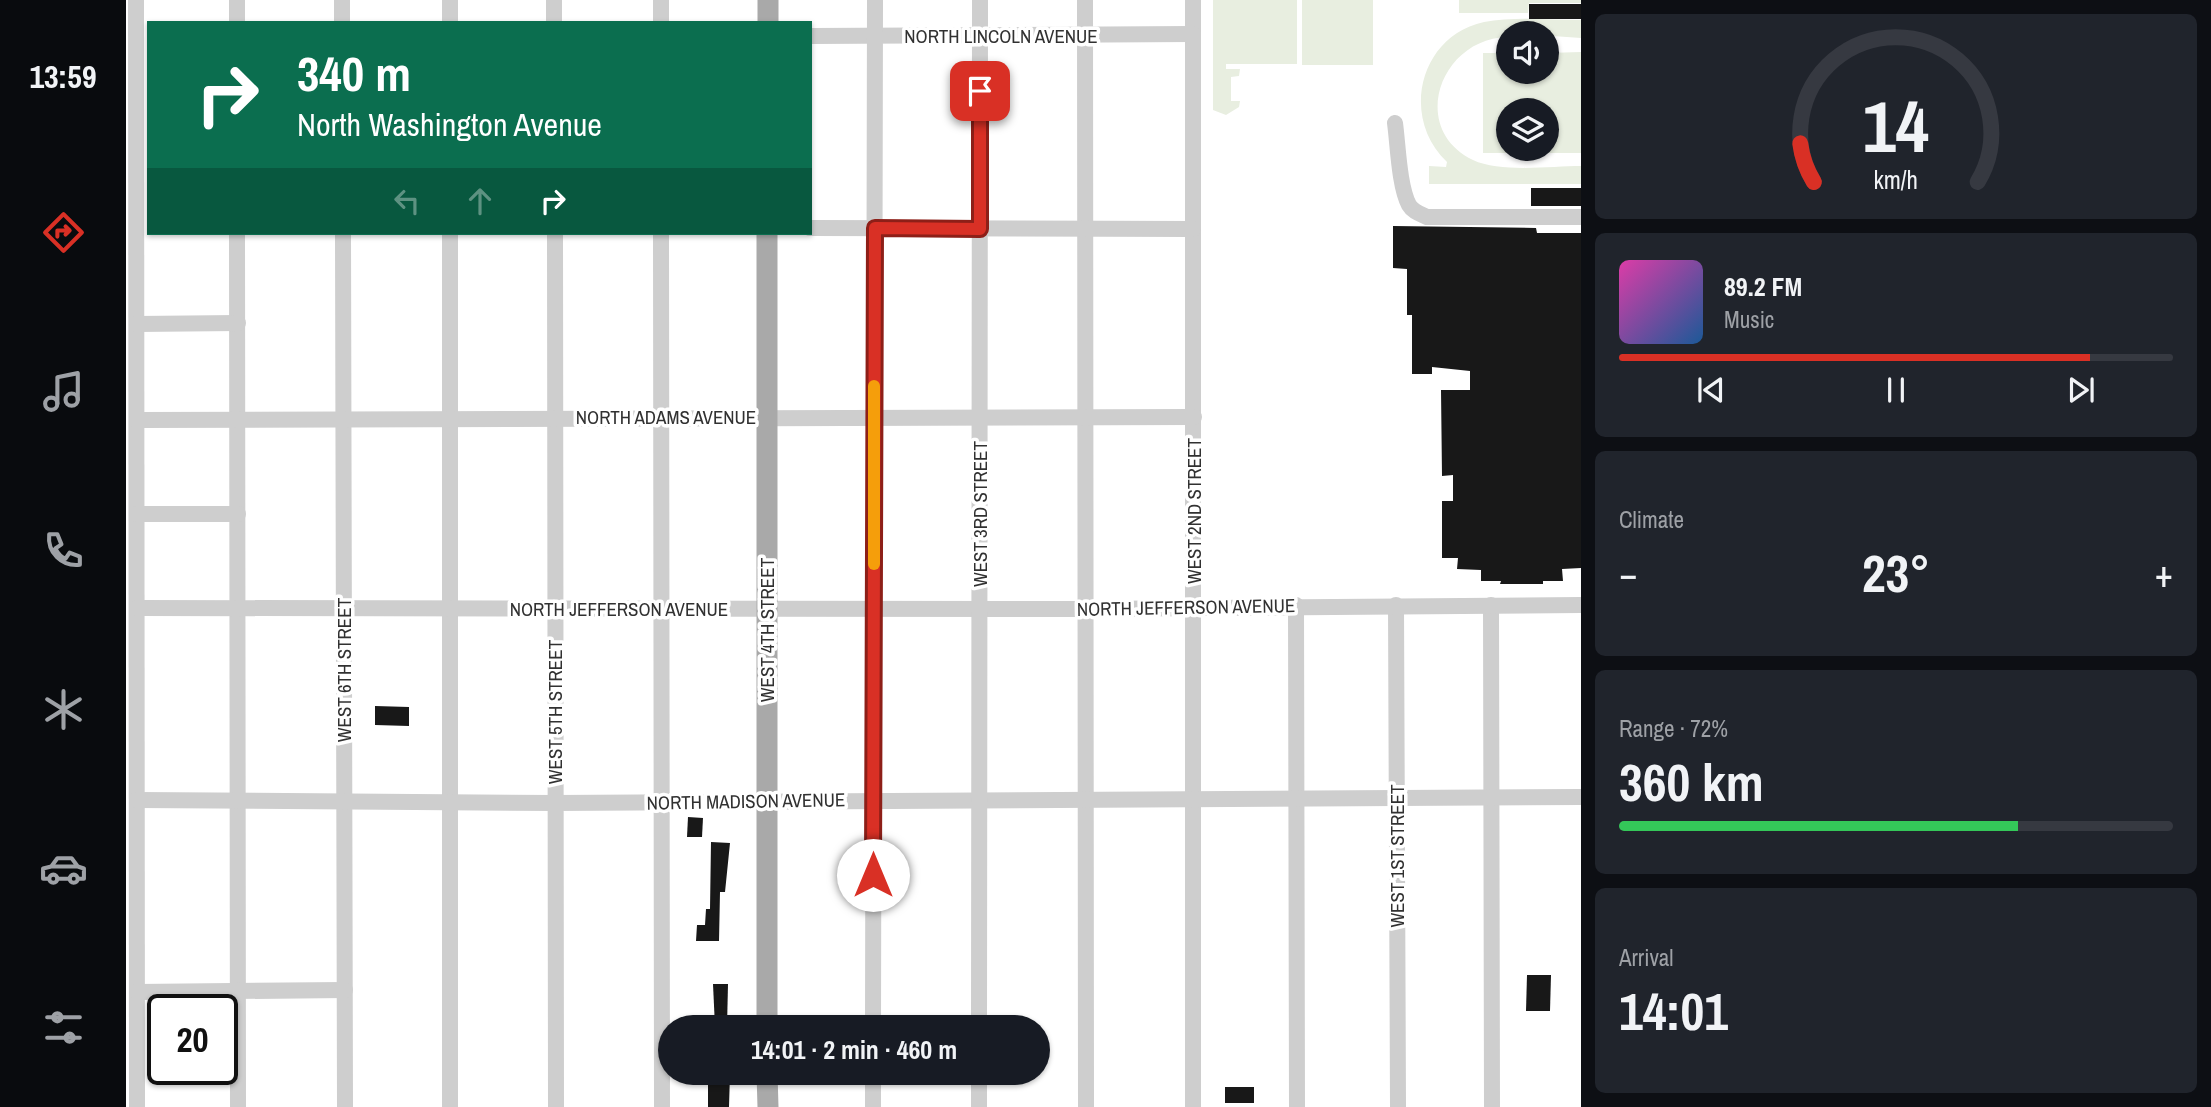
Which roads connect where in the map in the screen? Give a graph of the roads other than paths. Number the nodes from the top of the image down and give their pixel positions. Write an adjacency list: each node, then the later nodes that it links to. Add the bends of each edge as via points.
1 (136, 0): 23 (street)
2 (237, 0): 12 (street)
3 (342, 0): 13 (street)
4 (450, 0): 14 (street)
5 (554, 0): 15 (street)
6 (661, 0): 16 (street)
7 (768, 0): 17 (main road)
8 (875, 0): 21 (street)
9 (980, 0): 22 (street, WEST 3RD STREET)
10 (1085, 0): 19 (street)
11 (1193, 0): 18 (street, WEST 2ND STREET)
12 (237, 21)
13 (342, 21)
14 (450, 21)
15 (554, 21)
16 (661, 21)
17 (768, 21)
18 (1193, 34): 19 (street, NORTH LINCOLN AVENUE); 31 (street, WEST 2ND STREET)
19 (1085, 35): 22 (street, NORTH LINCOLN AVENUE); 30 (street)
20 (812, 36): 21 (street, NORTH LINCOLN AVENUE)
21 (875, 36): 22 (street, NORTH LINCOLN AVENUE); 28 (street)
22 (980, 36): 29 (street, WEST 3RD STREET)
23 (143, 37): 26 (street)
24 (1395, 123): 25 (street, via 1404,188 1409,206 1418,213 1427,217)
25 (1581, 217)
26 (143, 228): 39 (street)
27 (812, 228): 28 (street)
28 (875, 228): 29 (street); 44 (street)
29 (980, 229): 30 (street); 45 (street, WEST 3RD STREET)
30 (1086, 229): 31 (street); 46 (street)
31 (1193, 229): 47 (street, WEST 2ND STREET)
32 (237, 235): 38 (street)
33 (343, 235): 49 (street, WEST 6TH STREET)
34 (450, 235): 40 (street)
35 (555, 235): 41 (street, WEST 5TH STREET)
36 (661, 235): 42 (street)
37 (767, 235): 43 (main road, WEST 4TH STREET)
38 (238, 323): 39 (street); 48 (street)
39 (137, 324): 50 (street)
40 (450, 417): 41 (street, NORTH ADAMS AVENUE); 49 (street, NORTH ADAMS AVENUE); 64 (street)
41 (556, 417): 42 (street, NORTH ADAMS AVENUE); 65 (street, WEST 5TH STREET)
42 (661, 417): 43 (street, NORTH ADAMS AVENUE); 66 (street)
43 (766, 417): 44 (street, NORTH ADAMS AVENUE); 59 (main road, WEST 4TH STREET)
44 (874, 417): 45 (street, NORTH ADAMS AVENUE); 60 (street)
45 (980, 417): 46 (street, NORTH ADAMS AVENUE); 61 (street, WEST 3RD STREET)
46 (1085, 417): 47 (street, NORTH ADAMS AVENUE); 67 (street)
47 (1194, 417): 57 (street, WEST 2ND STREET)
48 (238, 418): 49 (street, NORTH ADAMS AVENUE); 50 (street, NORTH ADAMS AVENUE); 52 (street)
49 (343, 418): 63 (street, WEST 6TH STREET)
50 (137, 420): 51 (street)
51 (137, 514): 52 (street); 58 (street)
52 (238, 514): 62 (street)
53 (1296, 605): 54 (street, NORTH JEFFERSON AVENUE); 57 (street, NORTH JEFFERSON AVENUE); 71 (street)
54 (1396, 605): 55 (street, NORTH JEFFERSON AVENUE); 72 (street, WEST 1ST STREET)
55 (1491, 605): 56 (street, NORTH JEFFERSON AVENUE); 69 (street)
56 (1581, 605)
57 (1195, 607): 67 (street, NORTH JEFFERSON AVENUE); 78 (street, WEST 2ND STREET)
58 (137, 608): 62 (street, NORTH JEFFERSON AVENUE); 73 (street)
59 (767, 608): 60 (street, NORTH JEFFERSON AVENUE); 66 (street, NORTH JEFFERSON AVENUE); 75 (main road, WEST 4TH STREET)
60 (874, 608): 61 (street, NORTH JEFFERSON AVENUE); 70 (street)
61 (980, 608): 67 (street, NORTH JEFFERSON AVENUE); 76 (street, WEST 3RD STREET)
62 (238, 609): 63 (street, NORTH JEFFERSON AVENUE); 74 (street)
63 (344, 609): 64 (street, NORTH JEFFERSON AVENUE); 79 (street, WEST 6TH STREET)
64 (450, 609): 65 (street, NORTH JEFFERSON AVENUE); 80 (street)
65 (556, 609): 66 (street, NORTH JEFFERSON AVENUE); 82 (street, WEST 5TH STREET)
66 (662, 609): 81 (street)
67 (1085, 609): 77 (street)
68 (1581, 797): 69 (street, NORTH MADISON AVENUE)
69 (1492, 798): 72 (street, NORTH MADISON AVENUE); 105 (street)
70 (873, 799): 75 (street, NORTH MADISON AVENUE); 76 (street, NORTH MADISON AVENUE); 87 (street)
71 (1296, 799): 72 (street, NORTH MADISON AVENUE); 78 (street, NORTH MADISON AVENUE); 103 (street)
72 (1396, 799): 104 (street, WEST 1ST STREET)
73 (137, 800): 74 (street, NORTH MADISON AVENUE); 85 (street)
74 (238, 800): 79 (street, NORTH MADISON AVENUE); 84 (street)
75 (767, 800): 81 (street, NORTH MADISON AVENUE); 86 (main road, WEST 4TH STREET)
76 (980, 800): 77 (street, NORTH MADISON AVENUE); 88 (street, WEST 3RD STREET)
77 (1085, 800): 78 (street, NORTH MADISON AVENUE); 101 (street)
78 (1194, 800): 102 (street, WEST 2ND STREET)
79 (344, 801): 80 (street, NORTH MADISON AVENUE); 83 (street, WEST 6TH STREET)
80 (450, 802): 82 (street, NORTH MADISON AVENUE); 95 (street)
81 (661, 802): 82 (street, NORTH MADISON AVENUE); 97 (street)
82 (555, 803): 96 (street, WEST 5TH STREET)
83 (345, 990): 84 (street); 94 (street, WEST 6TH STREET)
84 (238, 991): 85 (street); 93 (street)
85 (136, 992): 92 (street)
86 (767, 1015)
87 (873, 1015)
88 (979, 1015)
89 (768, 1085): 98 (main road)
90 (873, 1085): 99 (street)
91 (979, 1085): 100 (street)
92 (136, 1107)
93 (238, 1107)
94 (345, 1107)
95 (450, 1107)
96 (556, 1107)
97 (662, 1107)
98 (768, 1107)
99 (873, 1107)
100 (979, 1107)
101 (1086, 1107)
102 (1193, 1107)
103 (1297, 1107)
104 (1398, 1107)
105 (1492, 1107)

